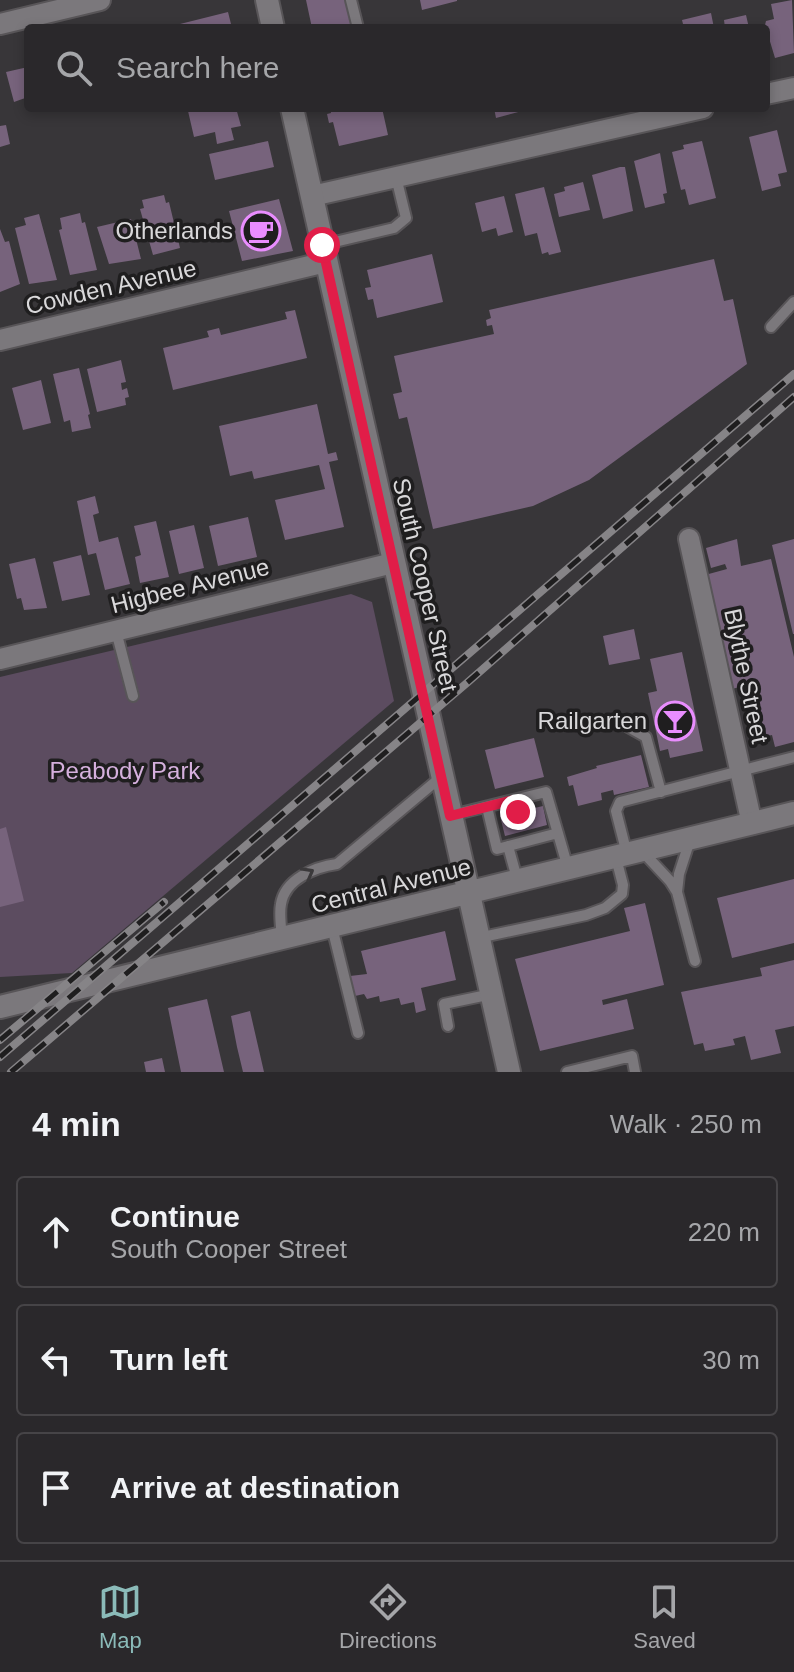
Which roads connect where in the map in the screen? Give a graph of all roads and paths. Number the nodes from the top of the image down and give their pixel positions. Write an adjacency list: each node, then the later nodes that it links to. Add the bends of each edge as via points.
1 (100, 0): 4 (street)
2 (267, 0): 5 (main road)
3 (351, 0): 6 (lane)
4 (0, 24)
5 (272, 24)
6 (357, 24)
7 (794, 88): 8 (street)
8 (770, 93)
9 (293, 112): 12 (main road, South Cooper Street)
10 (685, 112): 11 (street)
11 (396, 177): 12 (street); 13 (lane, via 406,218 394,228)
12 (312, 196): 13 (main road, South Cooper Street)
13 (324, 254): 16 (street, Cowden Avenue); 18 (main road, South Cooper Street)
14 (794, 302): 15 (lane)
15 (771, 327)
16 (0, 340)
17 (689, 539): 24 (street, Blythe Street)
18 (393, 563): 19 (street, Higbee Avenue); 25 (main road, South Cooper Street)
19 (116, 631): 20 (street, Higbee Avenue); 21 (lane)
20 (0, 659)
21 (133, 696)
22 (628, 727): 26 (lane, via 646,737)
23 (794, 757): 24 (lane)
24 (740, 771): 26 (lane); 32 (street, Blythe Street)
25 (441, 777): 31 (main road, South Cooper Street); 43 (lane, one-way to 25, via 281,901 296,879 337,864)
26 (661, 792): 36 (lane, via 620,802 616,811)
27 (514, 800): 28 (lane); 29 (lane); 33 (lane, via 546,792)
28 (487, 807): 31 (lane); 35 (lane, via 497,849)
29 (518, 812)
30 (794, 813): 32 (main road, Central Avenue)
31 (450, 816): 40 (main road, South Cooper Street)
32 (752, 824): 34 (main road, Central Avenue)
33 (558, 833): 35 (lane, via 525,836); 37 (lane)
34 (690, 839): 36 (main road, Central Avenue); 39 (lane)
35 (508, 846): 38 (lane)
36 (629, 855): 37 (main road, Central Avenue); 39 (lane, via 670,881); 42 (lane, via 622,894 605,908)
37 (569, 870): 38 (main road, Central Avenue)
38 (518, 882): 40 (main road, Central Avenue)
39 (677, 892): 44 (lane)
40 (468, 895): 41 (main road, Central Avenue); 42 (main road, South Cooper Street)
41 (332, 927): 43 (main road, Central Avenue); 48 (lane)
42 (478, 938): 45 (main road, South Cooper Street)
43 (282, 939): 46 (main road, Central Avenue)
44 (695, 961)
45 (492, 994): 47 (lane, via 444,1004); 49 (main road, South Cooper Street)
46 (0, 1007)
47 (448, 1026)
48 (358, 1033)
49 (509, 1072)
50 (567, 1072): 51 (lane, via 632,1056)
51 (635, 1072)

